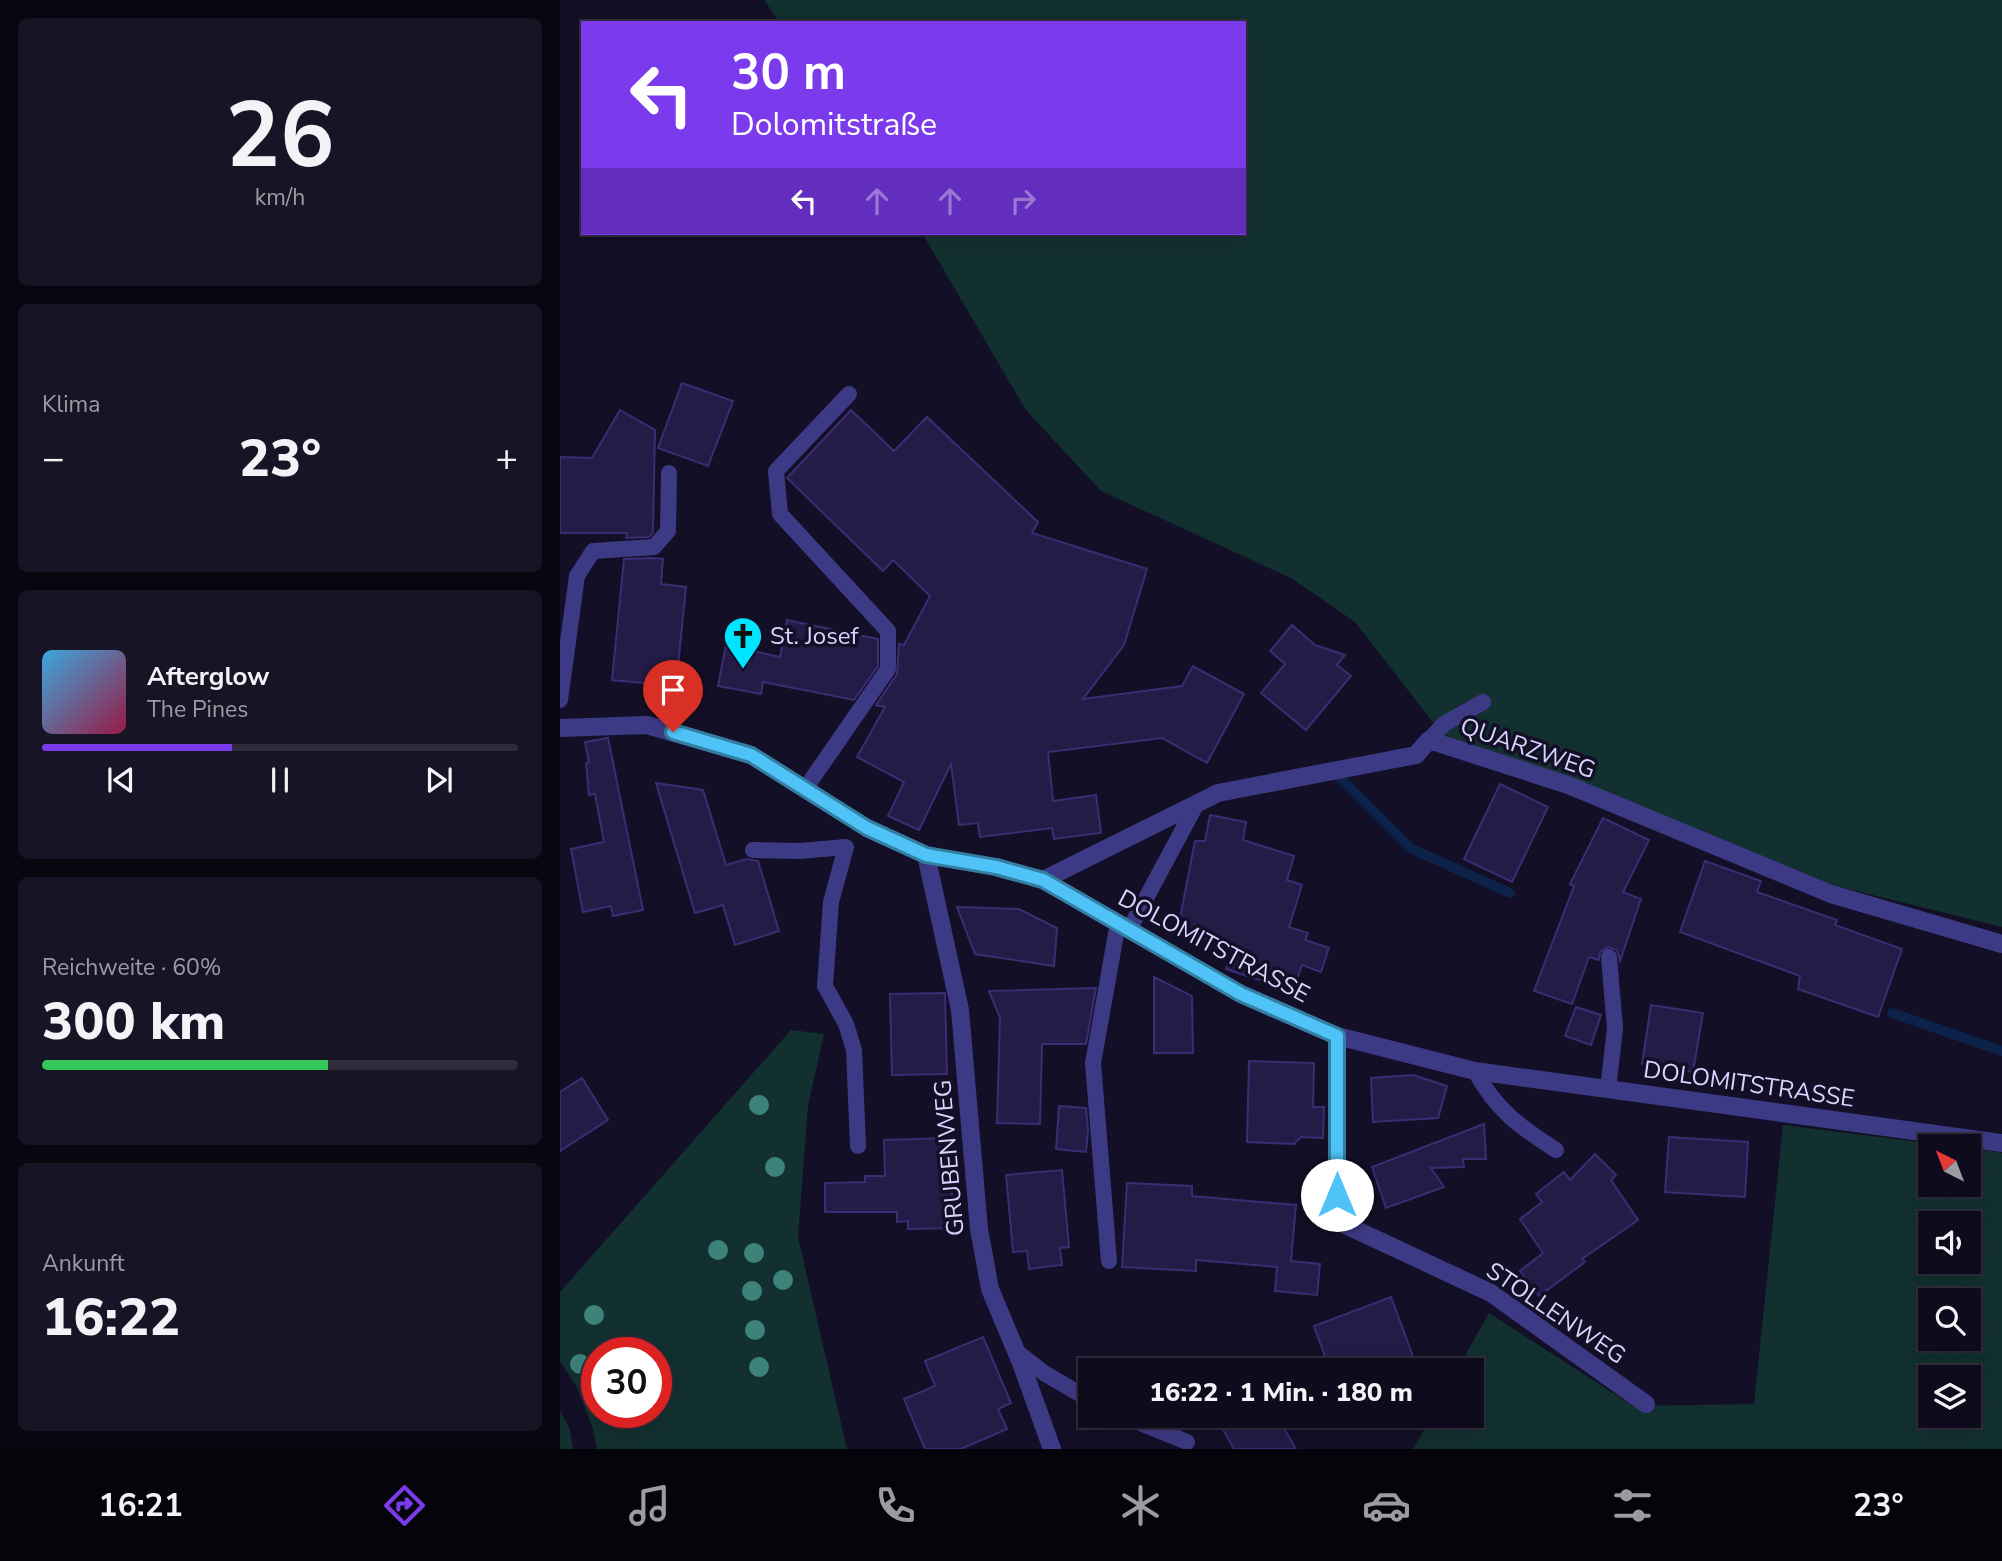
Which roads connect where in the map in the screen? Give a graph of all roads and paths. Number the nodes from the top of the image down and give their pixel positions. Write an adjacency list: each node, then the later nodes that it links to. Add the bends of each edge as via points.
1 (849, 394): 7 (lane, via 776,471 780,514 887,631 888,669)
2 (669, 473): 3 (lane, via 668,531 654,547 593,551 576,576)
3 (560, 700)
4 (1483, 702): 6 (lane, via 1444,724)
5 (560, 728): 7 (street, DOLOMITSTRASSE, via 647,725 751,755)
6 (1429, 740): 8 (street, QUARZWEG, via 1416,755 1218,793); 15 (street, QUARZWEG, via 1568,785 1831,894)
7 (805, 789): 9 (street, DOLOMITSTRASSE)
8 (1197, 803): 13 (street, QUARZWEG); 14 (lane)
9 (860, 824): 10 (lane); 12 (street, DOLOMITSTRASSE)
10 (846, 847): 11 (lane); 21 (lane, via 831,902 825,986 846,1024 854,1051)
11 (753, 850)
12 (926, 855): 13 (street, DOLOMITSTRASSE); 24 (street, GRUBENWEG, via 960,1010 981,1241 990,1289)
13 (1043, 880): 14 (street, DOLOMITSTRASSE)
14 (1123, 926): 17 (street, DOLOMITSTRASSE, via 1241,994); 23 (lane, via 1093,1063)
15 (2002, 944)
16 (1609, 957): 19 (lane, via 1615,1028)
17 (1337, 1036): 18 (street, DOLOMITSTRASSE); 26 (street, STOLLENWEG, via 1338,1221 1491,1293)
18 (1475, 1071): 19 (street, DOLOMITSTRASSE); 22 (lane, via 1486,1092 1518,1125)
19 (1608, 1090): 20 (street, DOLOMITSTRASSE)
20 (2002, 1143)
21 (858, 1146)
22 (1556, 1150)
23 (1109, 1261)
24 (1016, 1351): 25 (lane); 29 (street, GRUBENWEG)
25 (1078, 1393)
26 (1646, 1404)
27 (1153, 1428): 28 (lane)
28 (1188, 1442)
29 (1052, 1449)

